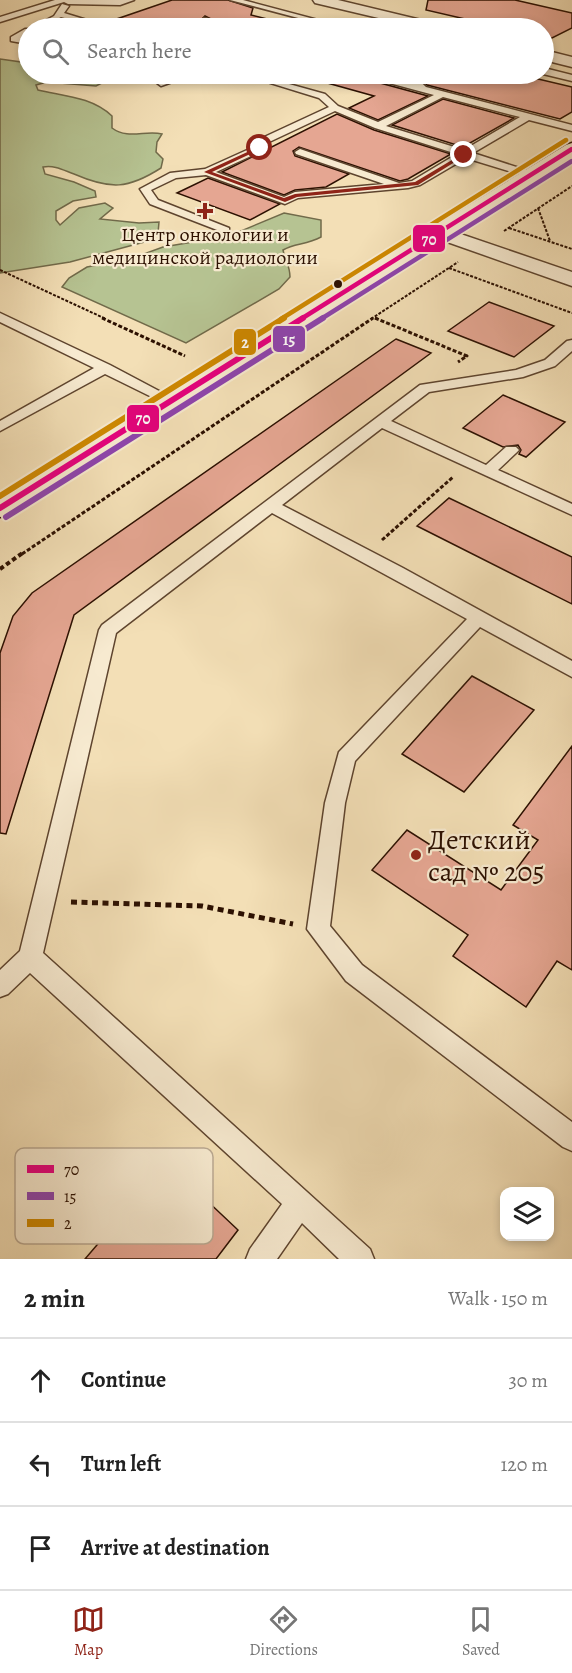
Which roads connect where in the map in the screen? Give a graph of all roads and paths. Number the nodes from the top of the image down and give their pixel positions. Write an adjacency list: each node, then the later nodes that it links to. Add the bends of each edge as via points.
1 (130, 0): 4 (lane)
2 (234, 0): 5 (lane)
3 (320, 0): 12 (main road)
4 (67, 1): 7 (lane); 13 (lane)
5 (246, 4): 6 (lane); 11 (lane)
6 (230, 10)
7 (59, 14): 9 (lane); 10 (lane)
8 (82, 15): 10 (lane)
9 (54, 18)
10 (73, 18)
11 (303, 18)
12 (395, 18)
13 (0, 20)
14 (554, 58): 15 (main road)
15 (572, 62)
16 (554, 74): 17 (lane)
17 (572, 78)
18 (280, 84): 23 (lane, via 322,96)
19 (404, 84): 21 (lane)
20 (418, 84): 21 (lane)
21 (423, 89): 22 (lane)
22 (442, 94): 25 (lane); 27 (lane)
23 (335, 108): 27 (lane); 32 (lane)
24 (468, 110): 26 (lane)
25 (527, 117): 26 (lane); 28 (lane)
26 (517, 123): 31 (lane)
27 (378, 126): 31 (lane)
28 (572, 129)
29 (572, 149): 33 (main road)
30 (300, 152): 34 (lane)
31 (464, 155): 33 (lane); 34 (lane, via 416,183)
32 (207, 172): 34 (lane, via 285,201 295,195); 38 (lane, via 174,175 145,189 154,202)
33 (531, 175): 39 (main road)
34 (401, 186)
35 (572, 186): 36 (path)
36 (538, 208): 37 (path); 40 (path)
37 (509, 228): 40 (path); 41 (path)
38 (225, 230)
39 (440, 233): 41 (main road); 53 (main road)
40 (551, 242): 42 (path)
41 (481, 247): 43 (path); 45 (main road)
42 (572, 249)
43 (448, 268): 46 (path); 48 (path)
44 (0, 270): 50 (path)
45 (572, 279)
46 (572, 314)
47 (0, 316): 51 (lane)
48 (374, 318): 52 (path, via 466,356); 63 (path)
49 (572, 344): 52 (lane, via 550,363 518,374)
50 (185, 356)
51 (105, 368): 53 (lane); 55 (lane)
52 (425, 388): 54 (lane)
53 (171, 401): 60 (main road)
54 (381, 422): 57 (lane, via 437,454); 59 (lane)
55 (1, 426)
56 (511, 450): 58 (lane)
57 (469, 463): 58 (lane); 62 (path)
58 (488, 471): 61 (lane)
59 (271, 506): 64 (lane); 66 (lane, via 108,630)
60 (0, 508)
61 (572, 510)
62 (378, 543)
63 (0, 569)
64 (478, 618): 65 (lane); 67 (lane, via 346,758 335,803)
65 (572, 670)
66 (44, 901): 67 (path, via 202,906); 68 (lane)
67 (318, 929): 70 (lane, via 354,973)
68 (30, 957): 69 (lane); 71 (lane)
69 (0, 986)
70 (572, 1138)
71 (300, 1202): 72 (lane); 73 (lane)
72 (260, 1259)
73 (360, 1259)

